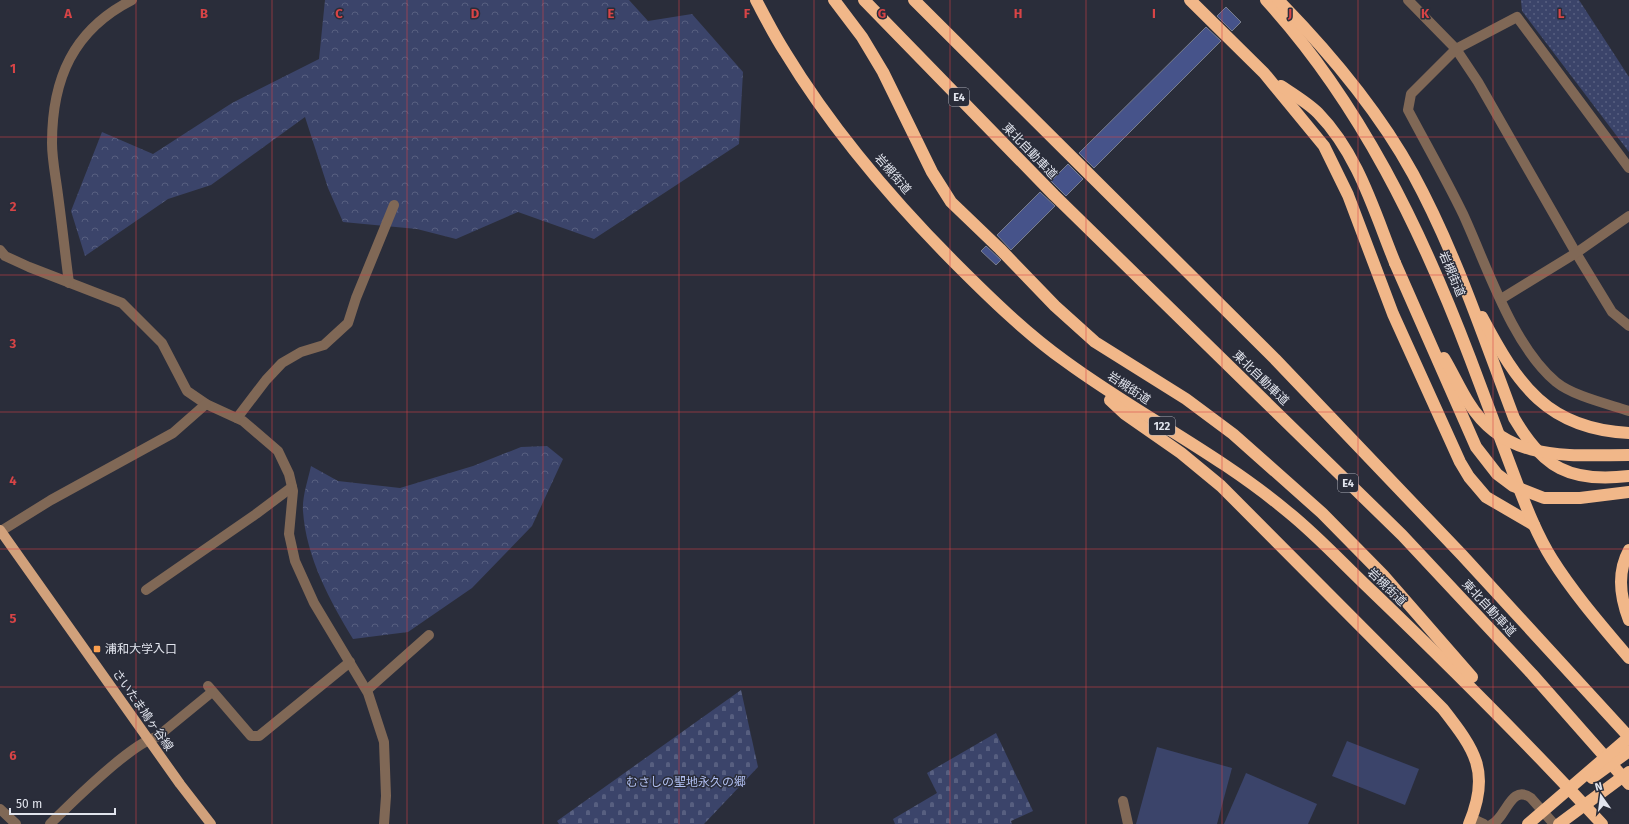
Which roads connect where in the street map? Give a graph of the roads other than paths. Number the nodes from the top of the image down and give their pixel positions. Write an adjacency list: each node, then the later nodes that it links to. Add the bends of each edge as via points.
1 (132, 0): 19 (street, via 96,24 74,52 62,74 54,113 52,144)
2 (756, 0): 22 (highway, 岩槻街道 / 122, via 802,80 836,128 881,183 988,297)
3 (834, 0): 43 (highway, via 862,37 883,72 932,172 951,202 1055,306 1095,342 1186,399 1233,434 1322,513 1383,575)
4 (864, 0): 45 (highway, 東北自動車道 / E4, via 1054,195 1402,535 1532,674)
5 (914, 0): 40 (highway, 東北自動車道, via 1275,358 1462,555)
6 (1190, 0): 11 (highway)
7 (1266, 0): 31 (highway, 岩槻街道, via 1326,72 1384,167 1427,252 1453,313)
8 (1278, 0): 18 (highway, via 1340,69 1379,119 1420,186)
9 (1408, 0): 10 (street)
10 (1456, 49): 12 (street, via 1517,17); 16 (street, via 1478,82); 20 (street, via 1411,94 1408,110 1462,212)
11 (1264, 73): 17 (highway, via 1317,112 1332,128 1359,173); 31 (highway, via 1324,146 1337,171 1393,314 1460,462 1486,497)
12 (1629, 168)
13 (394, 205): 25 (street, via 348,323 324,345 300,352 282,363)
14 (1629, 216): 16 (street)
15 (0, 250): 19 (street, via 5,256)
16 (1576, 253): 20 (street); 21 (street, via 1612,312)
17 (1395, 263): 27 (highway, bridge, via 1470,405 1496,434 1532,451 1560,455); 30 (highway, bridge, via 1476,447 1497,474 1513,486 1544,498 1580,498)
18 (1456, 266): 26 (highway, via 1508,362 1525,386 1543,404 1580,426); 28 (highway, via 1514,418 1527,441 1545,460 1565,471 1589,477)
19 (68, 283): 23 (street, via 122,303 162,343 187,391)
20 (1501, 299): 24 (street, via 1522,341 1541,367 1557,383 1585,397)
21 (1629, 326)
22 (1061, 358): 43 (highway, 岩槻街道 / 122, via 1105,390 1211,456 1288,512 1450,666); 48 (highway, via 1125,414 1181,452 1220,486 1443,709 1469,744 1480,775 1479,790)
23 (206, 404): 25 (street); 32 (street, via 172,433)
24 (1629, 411)
25 (237, 418): 29 (street, via 278,451 289,474)
26 (1629, 433)
27 (1629, 455)
28 (1629, 476)
29 (292, 488): 34 (street); 38 (street, via 289,534 295,561 314,602)
30 (1629, 492)
31 (1534, 525): 37 (highway, 岩槻街道, via 1552,558 1580,598)
32 (0, 531): 41 (main road, さいたま鳩ヶ谷線)
33 (1629, 550): 35 (highway, via 1622,568 1621,588)
34 (146, 590)
35 (1629, 620)
36 (430, 635): 39 (street)
37 (1629, 658)
38 (350, 662): 39 (street); 41 (street, via 259,736 251,736 210,689 157,737)
39 (367, 690): 53 (street, via 384,742)
40 (1629, 737): 57 (highway, bridge)
41 (148, 739): 51 (street, via 111,768); 52 (main road, さいたま鳩ヶ谷線)
42 (1629, 751): 57 (highway, bridge)
43 (1551, 769): 49 (highway, 岩槻街道 / 122)
44 (1629, 772): 59 (highway, bridge)
45 (1629, 784)
46 (1123, 801): 54 (street)
47 (0, 809): 50 (street)
48 (1470, 821): 55 (street)
49 (1599, 822)
50 (16, 824)
51 (50, 824)
52 (211, 824)
53 (384, 824)
54 (1128, 824)
55 (1484, 824)
56 (1492, 824): 58 (street, via 1498,820 1513,798 1526,794)
57 (1529, 824)
58 (1554, 824)
59 (1559, 824)

